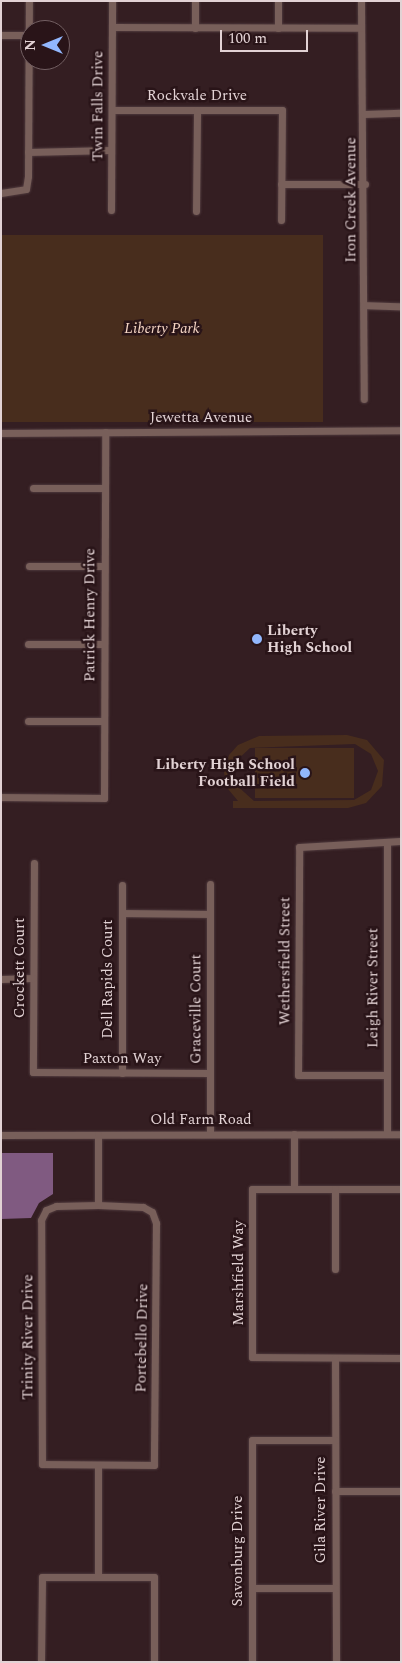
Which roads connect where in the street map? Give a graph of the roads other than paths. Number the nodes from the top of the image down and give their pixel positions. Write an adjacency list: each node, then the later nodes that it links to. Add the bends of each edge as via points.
1 (29, 1): 6 (street)
2 (112, 1): 7 (street, Twin Falls Drive)
3 (195, 1): 8 (street)
4 (278, 1): 9 (street)
5 (361, 1): 10 (street, Iron Creek Avenue)
6 (29, 20)
7 (112, 27): 8 (street); 14 (street, Twin Falls Drive)
8 (195, 28): 9 (street)
9 (278, 28): 10 (street)
10 (361, 28): 16 (street, Iron Creek Avenue)
11 (1, 35): 12 (street)
12 (20, 35)
13 (29, 70): 19 (street)
14 (112, 110): 15 (street, Rockvale Drive); 18 (street, Twin Falls Drive)
15 (197, 110): 20 (street, Rockvale Drive, via 282,110); 24 (street)
16 (364, 114): 17 (street); 21 (street, Iron Creek Avenue)
17 (401, 114)
18 (111, 150): 19 (street); 23 (street, Twin Falls Drive)
19 (28, 152): 22 (street, via 26,189)
20 (282, 184): 21 (street); 25 (street)
21 (364, 184): 26 (street, Iron Creek Avenue)
22 (1, 193)
23 (111, 210)
24 (196, 211)
25 (281, 220)
26 (364, 305): 27 (street); 28 (street, Iron Creek Avenue)
27 (401, 306)
28 (364, 399)
29 (401, 430): 31 (street, Jewetta Avenue)
30 (1, 432): 31 (street, Jewetta Avenue)
31 (104, 432): 33 (street, Patrick Henry Drive)
32 (33, 488): 33 (street)
33 (104, 488): 35 (street, Patrick Henry Drive)
34 (29, 566): 35 (street)
35 (104, 566): 37 (street, Patrick Henry Drive)
36 (28, 644): 37 (street)
37 (104, 644): 39 (street, Patrick Henry Drive)
38 (28, 721): 39 (street)
39 (104, 721): 40 (street, Patrick Henry Drive, via 104,798)
40 (1, 798)
41 (387, 842): 42 (street); 53 (street, Leigh River Street); 53 (street, Wethersfield Street, via 299,847 298,1074)
42 (401, 842)
43 (34, 863): 49 (street, Crockett Court)
44 (210, 884): 47 (street, Graceville Court)
45 (122, 885): 46 (street, Dell Rapids Court)
46 (122, 913): 47 (street); 51 (street, Dell Rapids Court)
47 (210, 914): 52 (street, Graceville Court)
48 (1, 978): 49 (street)
49 (33, 978): 50 (street, Crockett Court)
50 (33, 1072): 51 (street, Paxton Way)
51 (122, 1073): 52 (street, Paxton Way)
52 (210, 1073): 55 (street, Graceville Court)
53 (387, 1075): 57 (street, Leigh River Street)
54 (98, 1134): 55 (street, Old Farm Road); 59 (street, Old Farm Road); 63 (street)
55 (210, 1134): 56 (street, Old Farm Road)
56 (294, 1134): 57 (street, Old Farm Road); 60 (street)
57 (387, 1134): 58 (street, Old Farm Road)
58 (401, 1134)
59 (1, 1135)
60 (294, 1189): 61 (street); 65 (street, Marshfield Way, via 252,1189 252,1357)
61 (335, 1189): 62 (street); 64 (street)
62 (401, 1189)
63 (98, 1205): 68 (street, Trinity River Drive, via 46,1210 41,1220 42,1464); 68 (street, Portebello Drive, via 143,1206 152,1212 156,1223 154,1465)
64 (335, 1269)
65 (335, 1358): 66 (street); 67 (street, Gila River Drive)
66 (401, 1358)
67 (335, 1440): 69 (street, Gila River Drive); 72 (street, Savonburg Drive, via 252,1440)
68 (98, 1464): 71 (street)
69 (335, 1491): 70 (street); 73 (street, Gila River Drive)
70 (401, 1491)
71 (98, 1577): 74 (street, via 42,1577); 75 (street, via 154,1577)
72 (252, 1588): 73 (street); 76 (street, Savonburg Drive)
73 (335, 1588): 77 (street, Gila River Drive)
74 (41, 1662)
75 (154, 1662)
76 (252, 1662)
77 (336, 1662)

